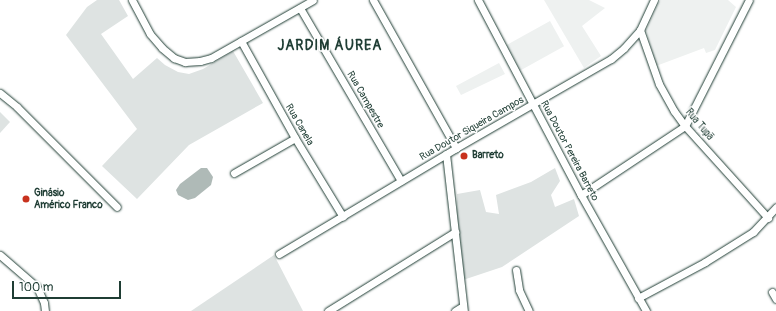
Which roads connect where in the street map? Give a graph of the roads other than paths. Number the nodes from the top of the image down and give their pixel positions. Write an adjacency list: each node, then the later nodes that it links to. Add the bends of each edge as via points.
1 (132, 0): 9 (street, via 150,34 174,58 185,62 200,62)
2 (313, 0): 7 (street)
3 (373, 0): 14 (street)
4 (478, 0): 11 (street, Rua Doutor Pereira Barreto)
5 (654, 0): 8 (street, Rua Doutor Siqueira Campos)
6 (749, 0): 12 (street)
7 (300, 8): 9 (street); 17 (street, Rua Campestre)
8 (640, 30): 11 (street, Rua Doutor Siqueira Campos, via 611,59); 12 (street, Rua Tupã, via 659,84)
9 (241, 41): 13 (street, Rua Canela)
10 (0, 93): 20 (street)
11 (533, 105): 14 (street, Rua Doutor Siqueira Campos); 18 (street, Rua Doutor Pereira Barreto)
12 (685, 126): 18 (street); 22 (street, Rua Tupã)
13 (295, 138): 16 (street); 21 (street, Rua Canela)
14 (456, 148): 15 (street, Rua Doutor Siqueira Campos)
15 (446, 154): 17 (street, Rua Doutor Siqueira Campos); 23 (street)
16 (234, 173)
17 (401, 181): 21 (street, Rua Doutor Siqueira Campos)
18 (581, 195): 28 (street, Rua Doutor Pereira Barreto)
19 (776, 206): 22 (street)
20 (117, 207)
21 (343, 217): 24 (street, Rua Doutor Siqueira Campos)
22 (768, 218): 28 (street, via 752,232 711,258)
23 (455, 232): 30 (street); 32 (street)
24 (279, 254)
25 (0, 255): 31 (street, via 37,287)
26 (516, 270): 34 (street, via 518,290)
27 (772, 292): 29 (street)
28 (638, 298): 35 (street, Rua Doutor Pereira Barreto)
29 (776, 299)
30 (464, 309): 33 (street)
31 (45, 311)
32 (328, 311)
33 (455, 311)
34 (529, 311)
35 (646, 311)

